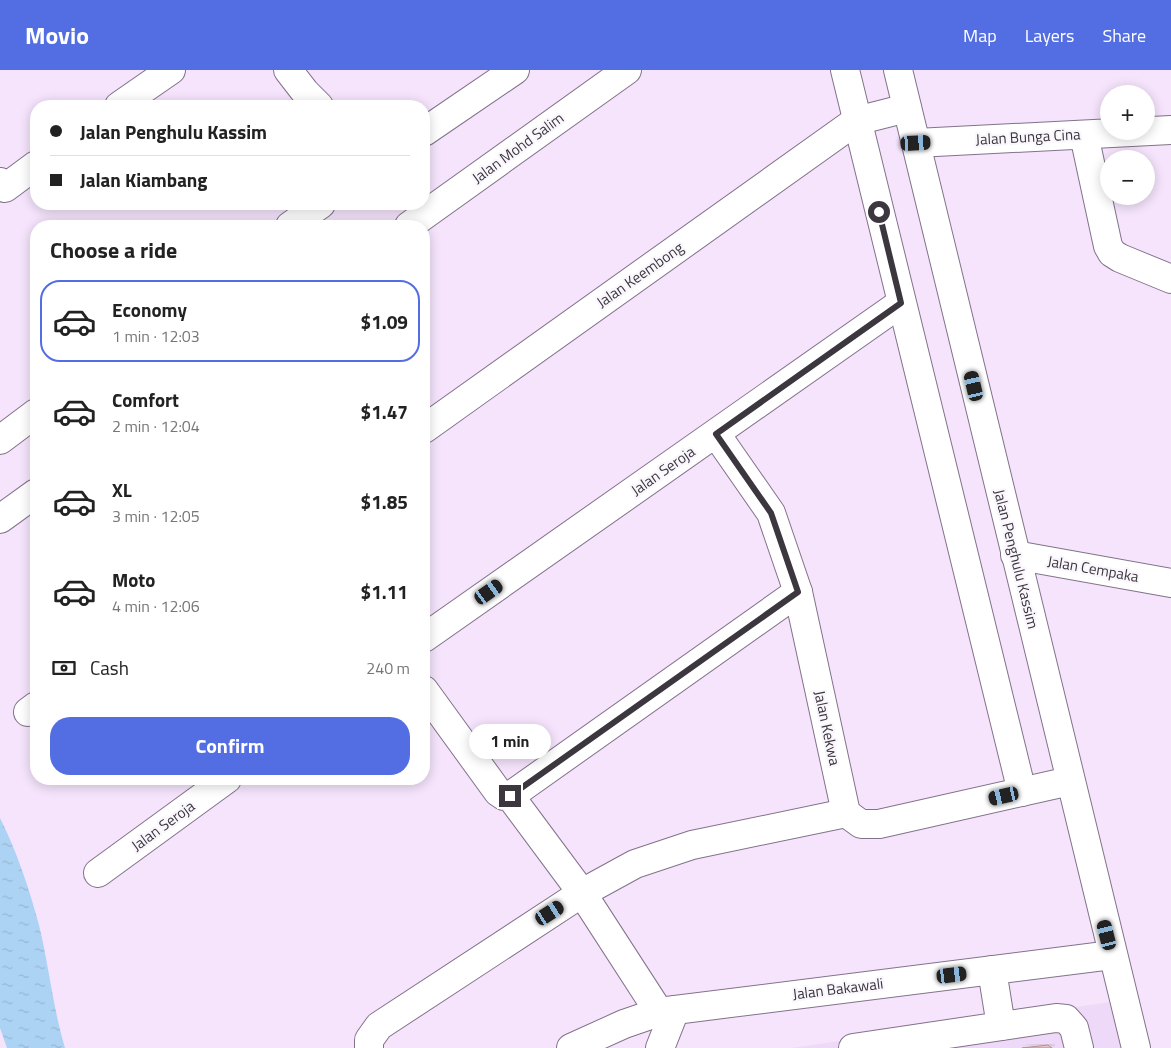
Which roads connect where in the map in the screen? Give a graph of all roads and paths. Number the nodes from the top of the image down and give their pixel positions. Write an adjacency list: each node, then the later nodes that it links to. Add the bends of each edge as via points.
1 (171, 70): 7 (street)
2 (288, 70): 8 (street)
3 (515, 70): 11 (street)
4 (627, 70): 19 (street, Jalan Mohd Salim)
5 (844, 70): 10 (street)
6 (898, 70): 9 (street, Jalan Penghulu Kassim)
7 (128, 100)
8 (310, 100)
9 (907, 108): 10 (street); 14 (street, Jalan Penghulu Kassim)
10 (856, 121): 21 (street); 23 (street, Jalan Keembong)
11 (430, 128)
12 (1171, 130): 13 (street, Jalan Bunga Cina)
13 (1084, 135): 14 (street, Jalan Bunga Cina); 20 (street, via 1112,253)
14 (916, 143): 28 (street, Jalan Penghulu Kassim)
15 (30, 169): 16 (street, via 5,188)
16 (0, 182)
17 (313, 210): 18 (street)
18 (298, 220)
19 (417, 220)
20 (1171, 279)
21 (901, 303): 24 (street, Jalan Seroja); 35 (street)
22 (30, 418): 25 (street)
23 (430, 425)
24 (716, 434): 30 (street, Jalan Kekwa, via 771,513); 31 (street, Jalan Seroja)
25 (0, 440)
26 (30, 497): 27 (street)
27 (0, 519)
28 (1015, 555): 29 (street, Jalan Cempaka); 33 (street, Jalan Penghulu Kassim)
29 (1171, 583)
30 (798, 592): 36 (street); 37 (street, Jalan Kekwa)
31 (430, 634)
32 (430, 698): 36 (street, via 498,792)
33 (1070, 781): 35 (street); 40 (street, Jalan Penghulu Kassim)
34 (219, 785): 38 (street, Jalan Seroja)
35 (1022, 792): 37 (street, via 879,824 860,824)
36 (510, 796): 39 (street)
37 (846, 814): 39 (street, via 692,844 635,864)
38 (98, 874)
39 (582, 893): 42 (street); 45 (street, via 379,1026 369,1040)
40 (1112, 955): 41 (street, Jalan Bakawali); 50 (street, Jalan Penghulu Kassim)
41 (992, 970): 42 (street, Jalan Bakawali); 43 (street)
42 (667, 1011): 46 (street, Jalan Bakawali, via 624,1024); 47 (street)
43 (1002, 1026): 44 (street); 49 (street, via 1066,1019 1074,1028)
44 (971, 1039): 48 (street)
45 (368, 1048)
46 (571, 1048)
47 (660, 1048)
48 (853, 1048)
49 (1079, 1048)
50 (1136, 1048)

